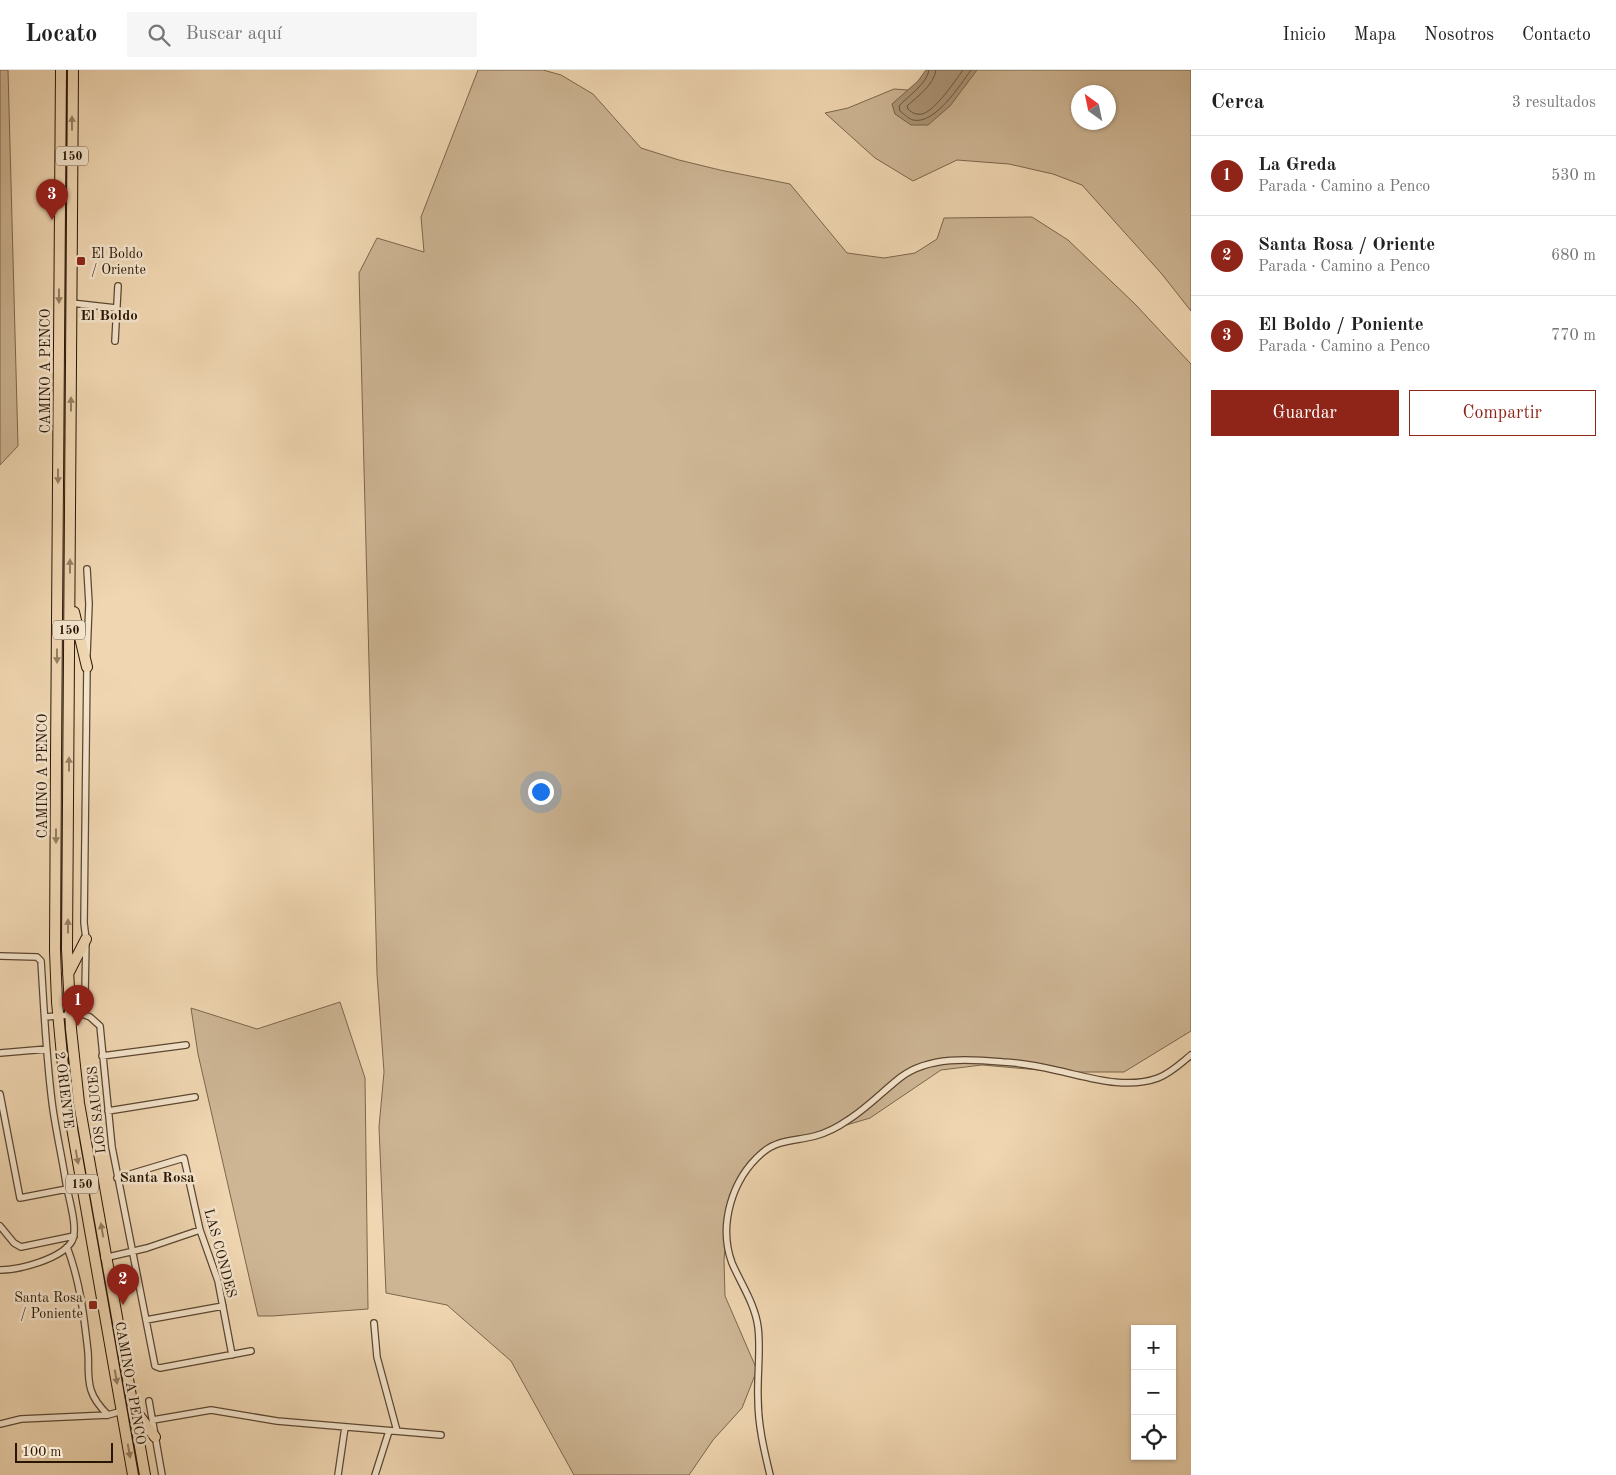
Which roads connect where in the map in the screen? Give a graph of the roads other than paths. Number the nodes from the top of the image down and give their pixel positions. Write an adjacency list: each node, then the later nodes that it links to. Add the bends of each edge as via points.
1 (61, 70): 15 (highway, CAMINO A PENCO / 150, one-way to 15, via 56,759)
2 (73, 70): 4 (highway, CAMINO A PENCO / 150, one-way to 2)
3 (118, 286): 5 (street)
4 (71, 303): 5 (street); 8 (highway, CAMINO A PENCO / 150, one-way to 4)
5 (116, 308): 6 (street)
6 (115, 341)
7 (87, 569): 9 (street, via 90,604)
8 (69, 594): 9 (highway); 12 (highway, CAMINO A PENCO / 150, one-way to 8)
9 (87, 667): 10 (street)
10 (86, 939): 12 (highway); 13 (street)
11 (0, 956): 16 (street, 2 ORIENTE, via 40,959)
12 (68, 975): 14 (highway, CAMINO A PENCO / 150)
13 (85, 993)
14 (70, 1014): 15 (street); 20 (street, LOS SAUCES, via 85,1014 100,1026); 32 (highway, CAMINO A PENCO / 150, one-way to 14, via 79,1103)
15 (58, 1015): 16 (street); 33 (highway, CAMINO A PENCO / 150, one-way to 33, via 65,1088)
16 (45, 1017): 18 (street, 2 ORIENTE)
17 (186, 1045): 20 (street)
18 (47, 1049): 19 (street); 26 (street, 2 ORIENTE)
19 (0, 1053)
20 (102, 1056): 24 (street, LOS SAUCES)
21 (1191, 1056): 56 (street, via 1159,1078 1127,1083 1013,1062 932,1063 906,1074 860,1112 829,1131 767,1148 736,1190 728,1215 726,1237 758,1329 759,1415)
22 (0, 1094): 26 (street, via 20,1198)
23 (195, 1098): 24 (street)
24 (108, 1111): 25 (street, LOS SAUCES)
25 (117, 1178): 28 (street, LAS CONDES, via 184,1158); 31 (street, LOS SAUCES)
26 (67, 1190): 29 (street, 2 ORIENTE)
27 (0, 1226): 29 (street, via 21,1247)
28 (200, 1230): 31 (street); 35 (street, LAS CONDES)
29 (74, 1236): 30 (street)
30 (67, 1247): 34 (street, via 33,1265); 43 (street, via 80,1291 89,1384 97,1402)
31 (133, 1252): 32 (street); 36 (street, LOS SAUCES)
32 (106, 1258): 33 (street); 41 (highway, CAMINO A PENCO / 150)
33 (95, 1260): 42 (highway, CAMINO A PENCO / 150, one-way to 42)
34 (0, 1270)
35 (223, 1306): 36 (street); 39 (street, LAS CONDES)
36 (146, 1320): 39 (street, LOS SAUCES, via 156,1367)
37 (374, 1323): 48 (street, via 377,1356)
38 (251, 1351): 39 (street)
39 (232, 1355)
40 (149, 1401): 44 (street)
41 (133, 1407): 50 (highway); 52 (highway, CAMINO A PENCO / 150)
42 (122, 1411): 43 (street); 51 (highway, CAMINO A PENCO / 150, one-way to 51)
43 (108, 1415): 45 (street, via 21,1419)
44 (152, 1420): 46 (street, via 208,1410 259,1419); 50 (street)
45 (0, 1424)
46 (345, 1427): 47 (street); 54 (street)
47 (389, 1431): 48 (street); 55 (street)
48 (397, 1431): 49 (street)
49 (441, 1435)
50 (155, 1436): 53 (street)
51 (133, 1475)
52 (145, 1475)
53 (162, 1475)
54 (338, 1475)
55 (375, 1475)
56 (770, 1475)

